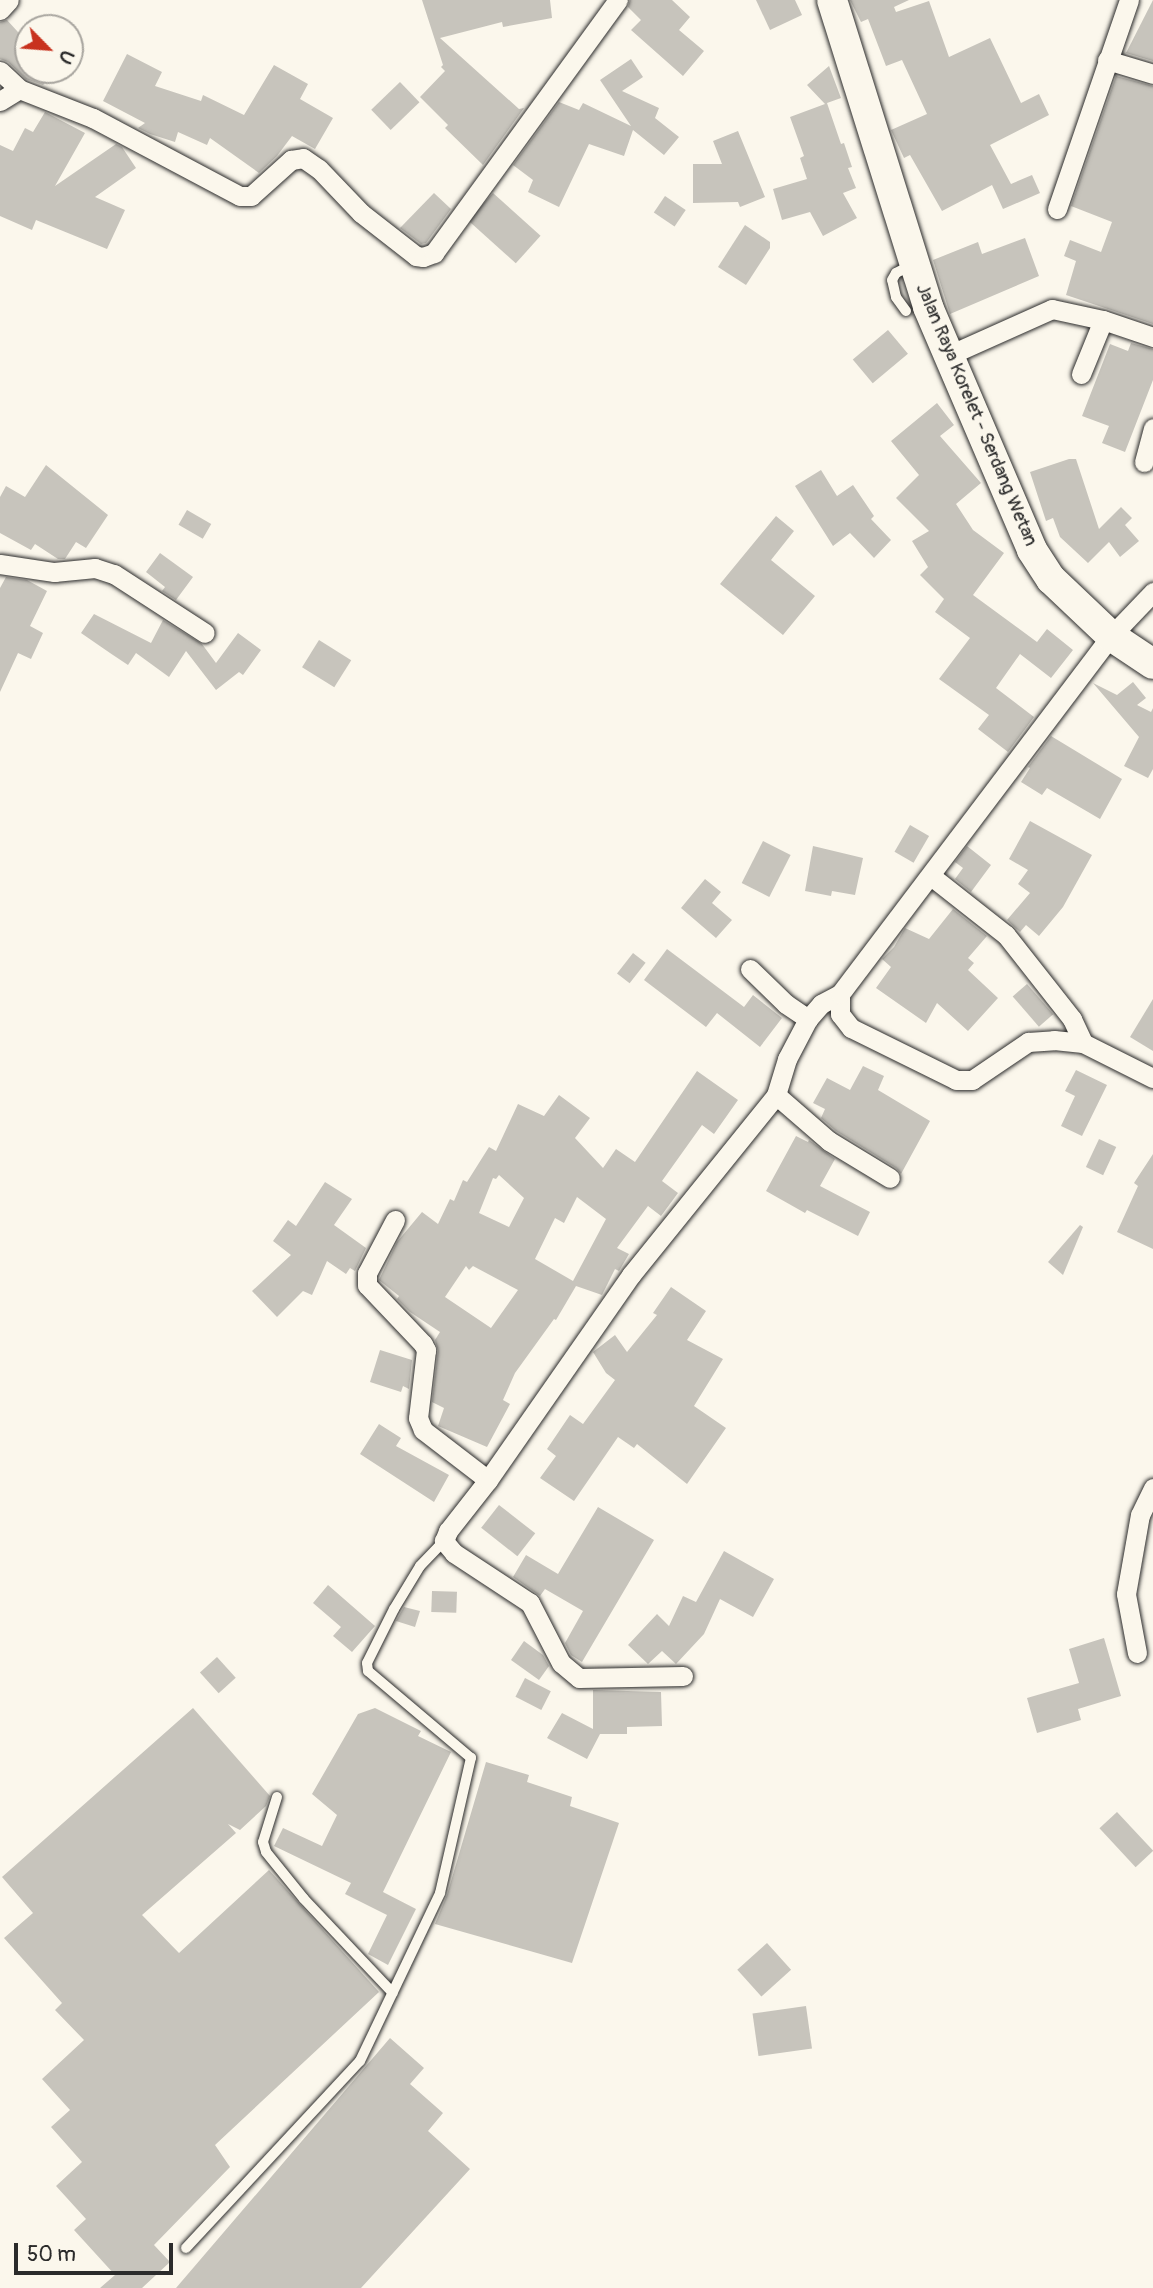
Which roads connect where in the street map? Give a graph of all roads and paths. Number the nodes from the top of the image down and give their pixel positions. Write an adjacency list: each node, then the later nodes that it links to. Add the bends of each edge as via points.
1 (9, 0): 5 (street)
2 (618, 0): 9 (street, via 434,253 426,257 416,256 361,213 303,158 291,160 251,196 240,196 93,118)
3 (832, 0): 12 (main road, Jalan Raya Korelet - Serdang Wetan)
4 (1129, 0): 6 (street)
5 (0, 10)
6 (1107, 60): 8 (street); 11 (street)
7 (0, 71): 9 (street)
8 (1153, 74)
9 (19, 89): 10 (street)
10 (0, 101)
11 (1058, 209)
12 (914, 264): 13 (lane, via 892,280); 16 (main road, Jalan Raya Korelet - Serdang Wetan)
13 (906, 311)
14 (1103, 320): 15 (street); 16 (street, via 1059,309 1042,312); 17 (street)
15 (1153, 337)
16 (947, 356): 23 (main road, Jalan Raya Korelet - Serdang Wetan, via 1041,568)
17 (1081, 374)
18 (1153, 428): 19 (street)
19 (1144, 462)
20 (0, 564): 22 (street, via 54,572 95,568 114,573)
21 (1153, 592): 23 (street)
22 (205, 633)
23 (1111, 636): 24 (main road, Jalan Raya Korelet - Serdang Wetan); 25 (street)
24 (1153, 664)
25 (932, 876): 27 (street); 29 (street, via 1006,935 1072,1019)
26 (750, 969): 28 (street)
27 (840, 995): 28 (street, via 821,1004); 29 (street, via 841,1014 851,1028 956,1080 972,1080 1028,1042)
28 (808, 1020): 31 (street)
29 (1083, 1043): 30 (street)
30 (1153, 1078)
31 (776, 1095): 32 (street, via 829,1141); 34 (street, via 631,1275)
32 (890, 1178)
33 (395, 1220): 34 (street, via 367,1273 367,1285 426,1350 418,1418 422,1430)
34 (488, 1480): 36 (street)
35 (1153, 1488): 37 (street, via 1140,1515 1126,1594)
36 (444, 1542): 38 (street, via 530,1603 561,1662 579,1678); 40 (lane, via 420,1566 367,1664 368,1671 471,1760 440,1893)
37 (1137, 1653)
38 (683, 1676)
39 (276, 1797): 40 (lane, via 263,1842 266,1852)
40 (393, 1993): 41 (lane, via 368,2049 352,2072)
41 (186, 2248)

